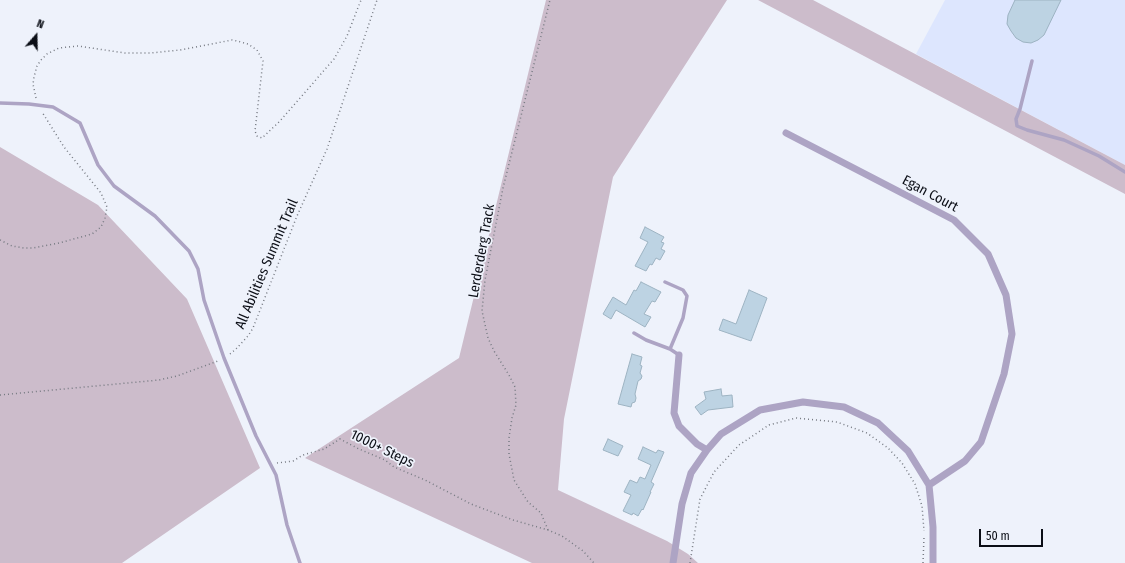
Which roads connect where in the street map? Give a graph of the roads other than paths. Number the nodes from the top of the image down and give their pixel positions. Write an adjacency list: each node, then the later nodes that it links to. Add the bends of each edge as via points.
1 (1032, 62): 4 (lane, via 1016,118 1017,126 1064,140 1099,156)
2 (0, 103): 11 (lane, via 53,106 80,123 98,165 114,186 155,216 189,251 198,269 204,300 224,358 256,436 276,475 287,525)
3 (786, 133): 10 (street, Egan Court, via 954,220 988,254 1006,295 1012,334 1004,374 981,442 965,461)
4 (1125, 172)
5 (665, 282): 7 (lane, via 683,290 687,296 683,318)
6 (634, 333): 7 (lane)
7 (670, 349): 8 (lane)
8 (679, 355): 9 (street, via 674,413 679,426)
9 (707, 450): 10 (street, via 721,434 760,410 803,402 844,407 878,423 908,451); 12 (street, via 691,473 682,504)
10 (929, 485): 13 (street)
11 (300, 563)
12 (672, 563)
13 (933, 563)

